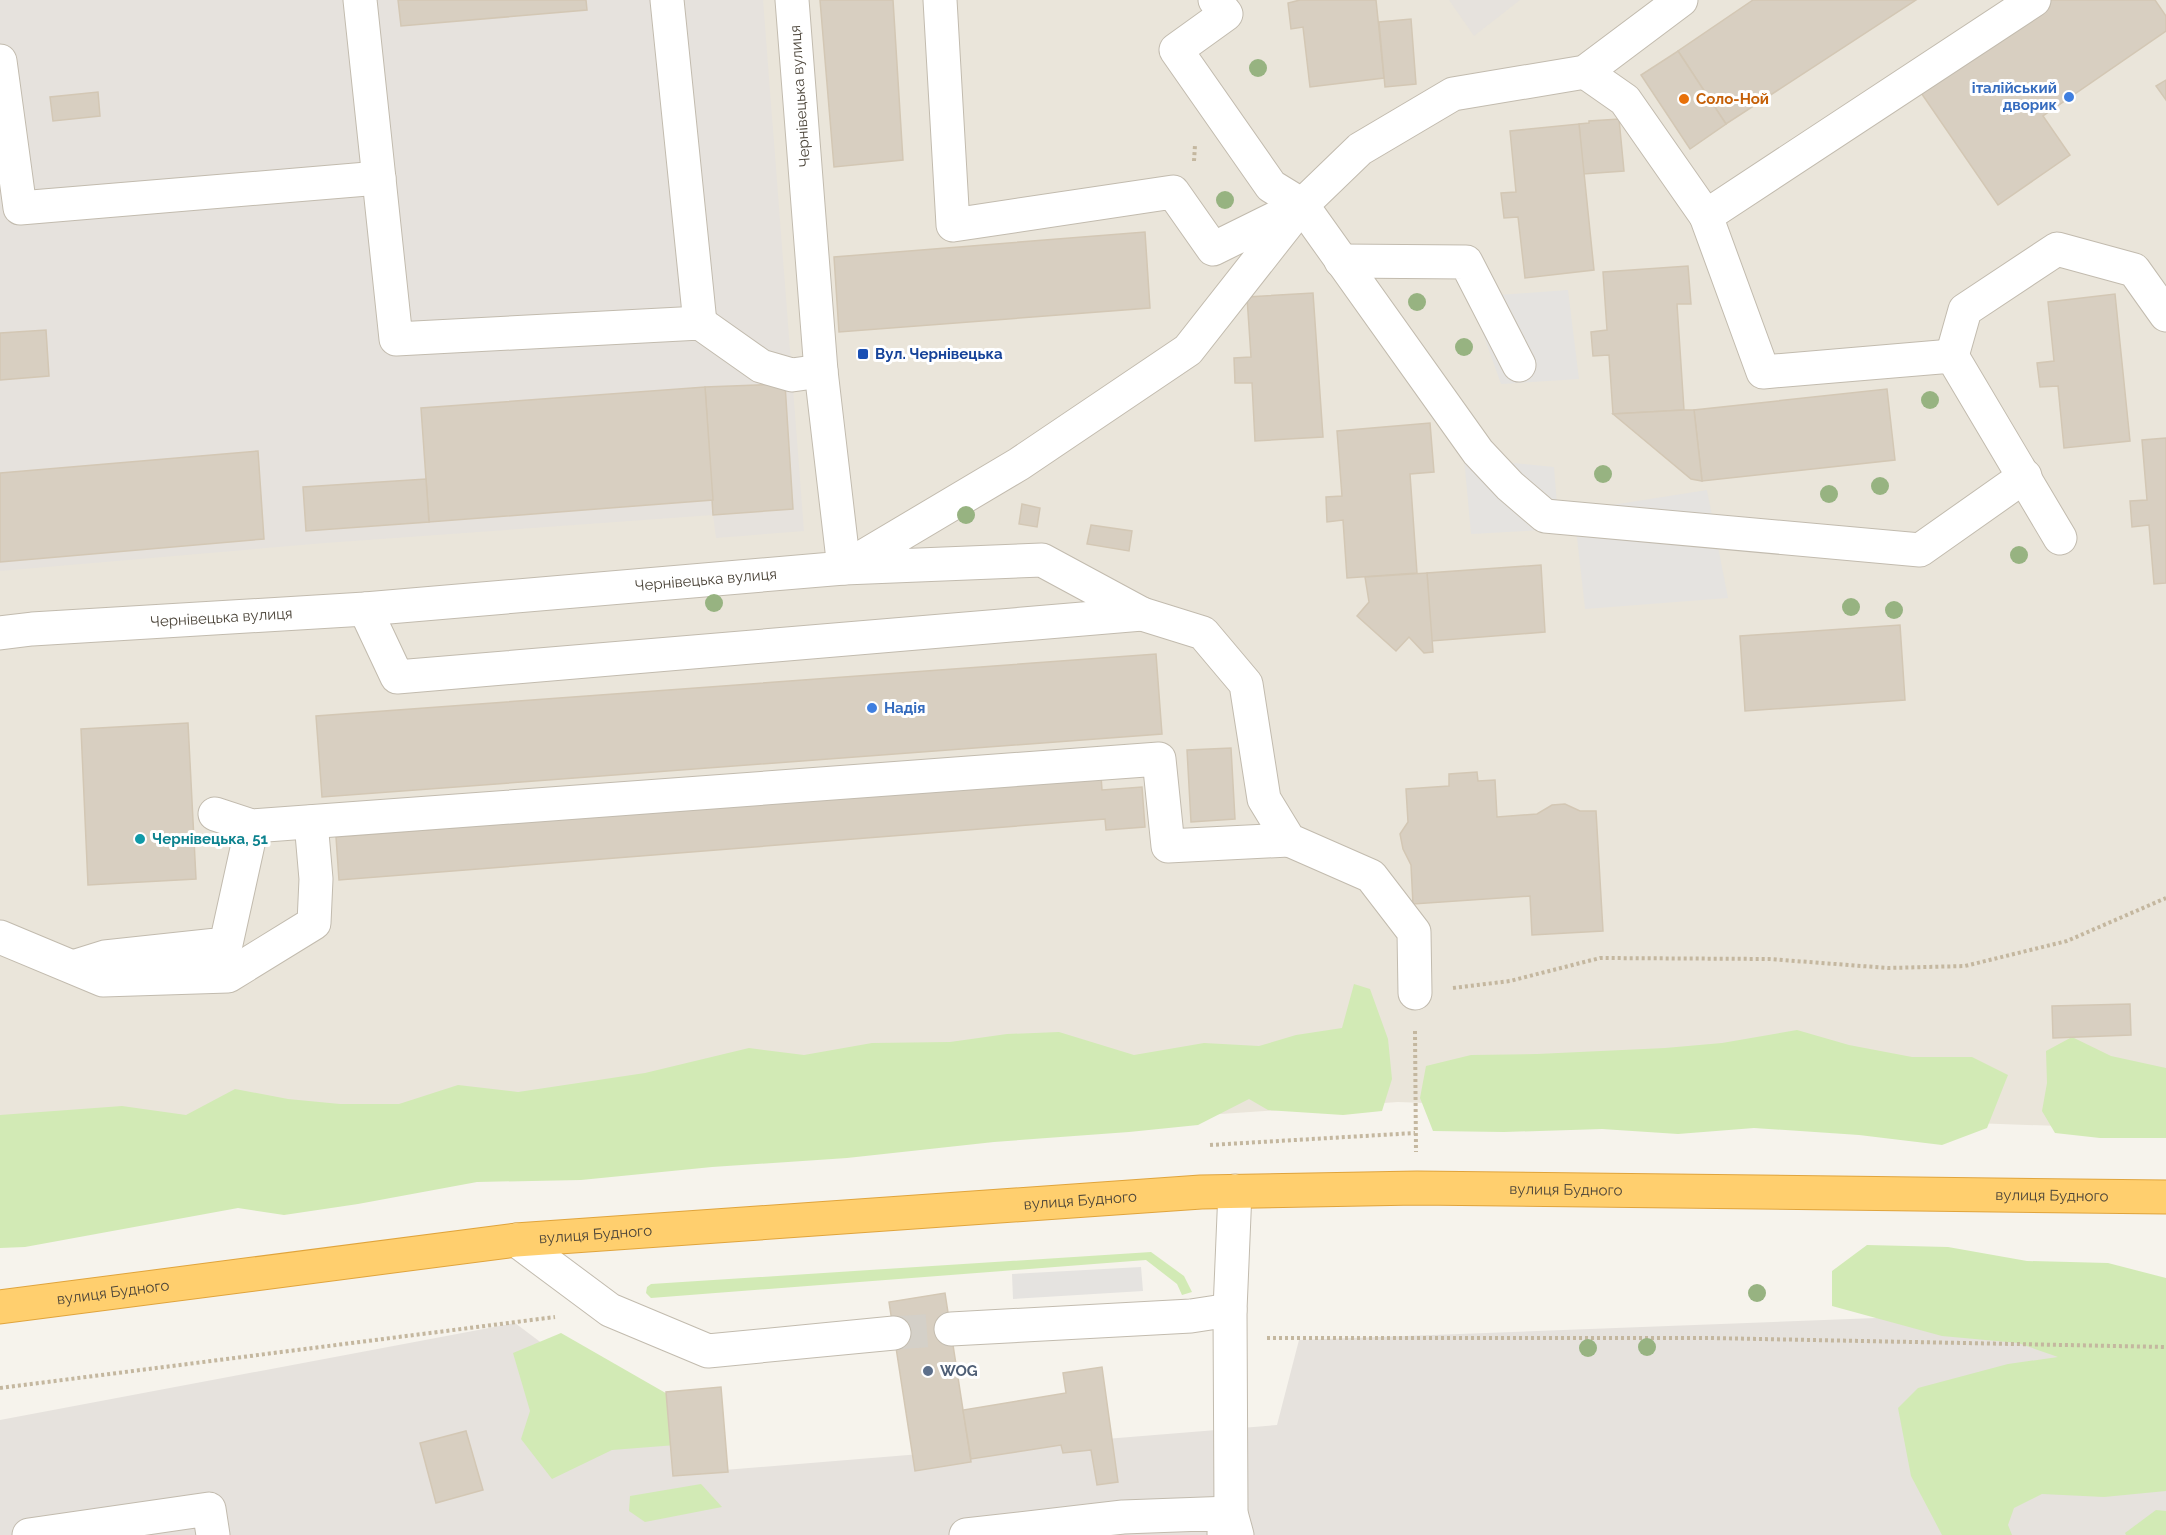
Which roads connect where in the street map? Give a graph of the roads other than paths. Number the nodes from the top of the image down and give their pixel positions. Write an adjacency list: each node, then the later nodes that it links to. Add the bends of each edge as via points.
1 (360, 0): 10 (street)
2 (667, 0): 15 (street)
3 (792, 0): 18 (street, Чернівецька вулиця)
4 (940, 0): 11 (street, via 953,225 1173,192 1213,249)
5 (1215, 0): 11 (street, via 1226,14 1176,50 1271,186)
6 (1681, 0): 9 (street)
7 (2034, 0): 12 (street)
8 (0, 61): 10 (street, via 20,208)
9 (1585, 72): 11 (street, via 1453,94 1360,149); 12 (street, via 1625,100)
10 (379, 178): 15 (street, via 396,339)
11 (1302, 205): 13 (street); 21 (street, via 1188,350 1019,464)
12 (1706, 216): 16 (street, via 1763,372)
13 (1341, 261): 17 (street, via 1466,262); 19 (street, via 1478,452 1545,516 1920,550)
14 (2166, 315): 16 (street, via 2134,270 2058,249 1965,310)
15 (700, 323): 18 (street, via 761,366 792,375)
16 (1952, 356): 19 (street)
17 (1519, 364)
18 (821, 371): 21 (street, Чернівецька вулиця)
19 (2025, 477): 20 (street)
20 (2060, 538)
21 (844, 568): 22 (street, Чернівецька вулиця); 23 (street, via 1042,560)
22 (365, 609): 23 (street, via 397,677); 24 (street, Чернівецька вулиця)
23 (1142, 614): 28 (street, via 1203,633 1246,684 1264,799)
24 (0, 633)
25 (215, 814): 27 (street)
26 (311, 822): 27 (street); 28 (street, via 1159,759 1168,846); 30 (street, via 316,879 314,923 238,970 228,976 103,980)
27 (252, 826): 30 (street, via 226,944 105,957)
28 (1289, 840): 31 (street, via 1371,876 1414,932)
29 (0, 936): 30 (street)
30 (73, 968)
31 (1415, 993)
32 (1235, 1191): 33 (highway, вулиця Будного, via 1417,1188); 34 (highway, вулиця Будного); 36 (street)
33 (2166, 1197)
34 (516, 1240): 35 (highway, вулиця Будного); 38 (street, via 610,1311 708,1351)
35 (0, 1307)
36 (1230, 1324): 37 (street, via 1191,1317); 39 (street)
37 (951, 1329)
38 (894, 1333)
39 (1230, 1528): 42 (street, via 1123,1517)
40 (29, 1535): 41 (street, via 209,1509)
41 (213, 1535)
42 (966, 1535)

